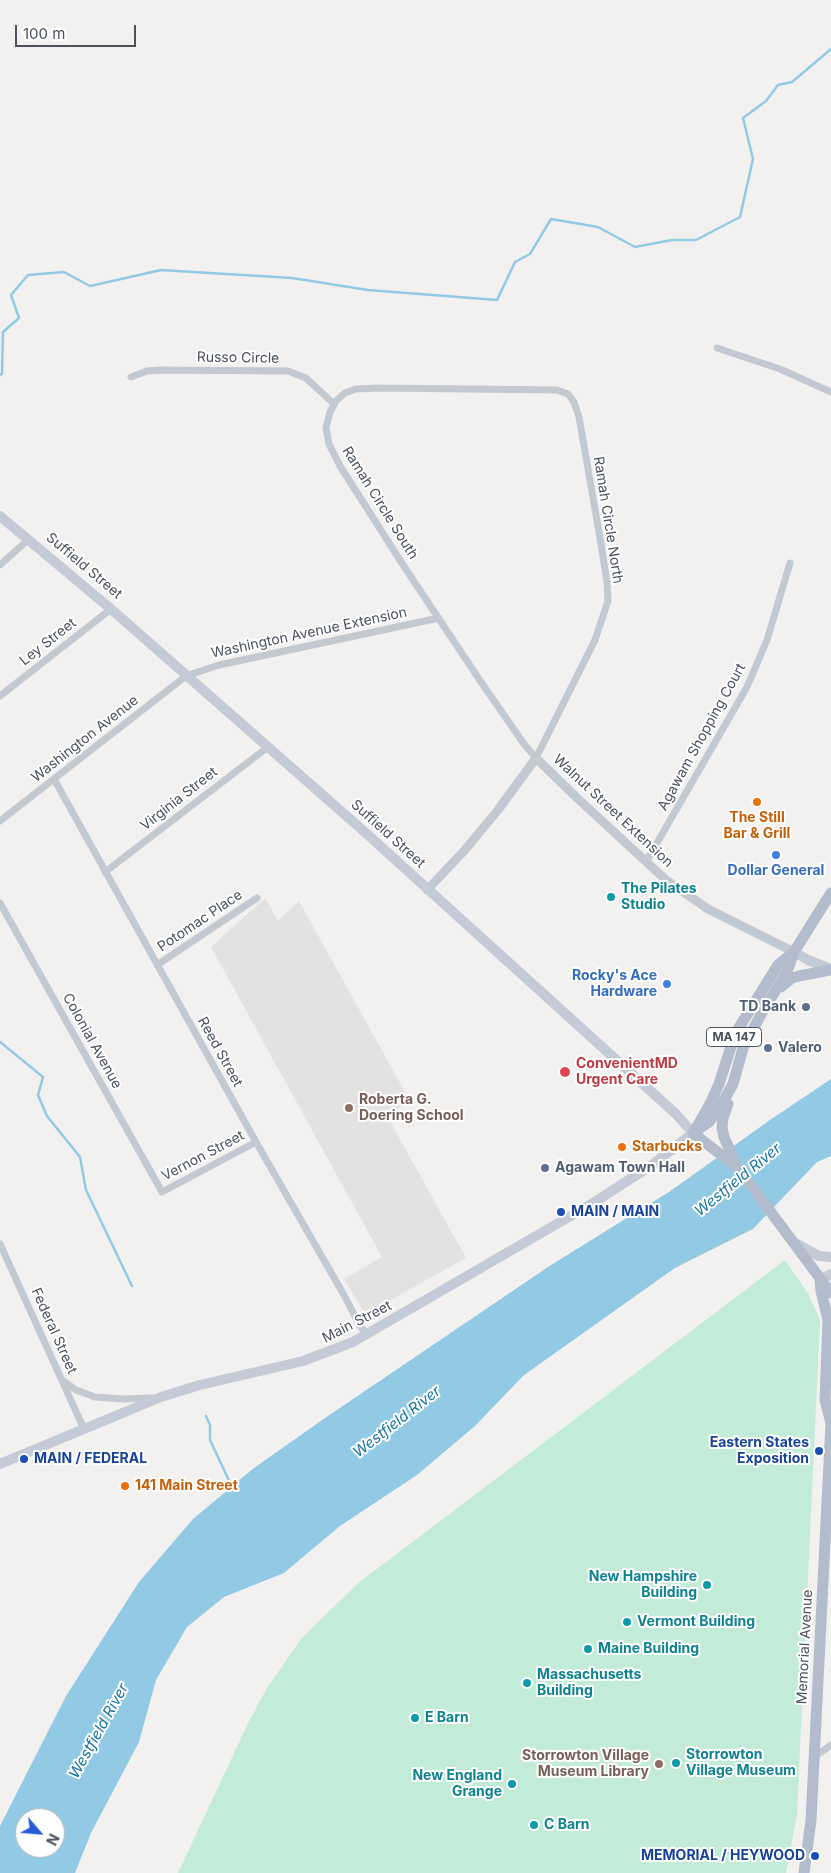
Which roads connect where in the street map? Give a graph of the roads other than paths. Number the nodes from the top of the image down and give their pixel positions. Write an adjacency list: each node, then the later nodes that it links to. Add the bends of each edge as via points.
1 (717, 348): 3 (street, via 780,369)
2 (131, 377): 4 (street, Russo Circle, via 160,370 288,371 306,378)
3 (831, 392)
4 (334, 404): 10 (street, Ramah Circle South, via 326,428 329,444); 14 (street, Ramah Circle North, via 356,388 557,390 568,394 574,402 600,538 608,601 595,640)
5 (0, 516): 6 (main road, Suffield Street)
6 (29, 539): 8 (street); 9 (main road, Suffield Street)
7 (790, 563): 17 (street, Agawam Shopping Court, via 766,640 747,687)
8 (0, 565)
9 (111, 609): 11 (main road, Suffield Street); 12 (street, Ley Street)
10 (439, 618): 11 (street, Washington Avenue Extension, via 219,665); 14 (street, Ramah Circle South)
11 (186, 676): 13 (main road, Suffield Street); 15 (street, Washington Avenue)
12 (0, 696)
13 (268, 747): 18 (street, Virginia Street); 19 (main road, Suffield Street)
14 (536, 758): 17 (street, Walnut Street Extension); 19 (street, Walnut Street Extension, via 504,803)
15 (54, 779): 16 (street, Washington Avenue); 18 (street, Reed Street)
16 (0, 821)
17 (646, 862): 23 (street, Walnut Street Extension, via 708,909)
18 (105, 872): 24 (street, Reed Street)
19 (427, 890): 28 (main road, Suffield Street, via 676,1114)
20 (831, 893): 23 (main road, MA 147)
21 (257, 898): 24 (street, Potomac Place)
22 (0, 903): 32 (street, Colonial Avenue)
23 (794, 952): 25 (main road); 26 (main road, MA 147); 28 (main road, MA 147, via 778,965 735,1034 719,1084)
24 (157, 965): 29 (street, Reed Street)
25 (831, 970): 26 (main road, via 792,978)
26 (776, 991): 27 (main road, MA 147, via 743,1048)
27 (733, 1084): 28 (main road, via 709,1122); 30 (main road, MA 147, via 722,1128)
28 (693, 1133): 30 (main road, Suffield Street / MA 147); 39 (main road, Main Street, via 665,1156 593,1203)
29 (256, 1142): 32 (street, Vernon Street); 39 (street, Reed Street)
30 (738, 1168): 31 (main road, Suffield Street / MA 147)
31 (748, 1183): 33 (main road, Memorial Avenue / MA 147)
32 (162, 1192)
33 (793, 1242): 35 (main road, via 819,1256); 37 (main road, Memorial Avenue / MA 147)
34 (0, 1244): 40 (street, Federal Street)
35 (831, 1257)
36 (831, 1274): 37 (main road)
37 (820, 1280): 38 (main road, Memorial Avenue / MA 147); 42 (main road, Memorial Avenue / MA 147, via 828,1320 825,1400)
38 (831, 1294)
39 (367, 1334): 41 (main road, Main Street, via 303,1361)
40 (62, 1380): 41 (street, via 76,1390 95,1396 123,1399); 43 (street, Federal Street)
41 (161, 1397): 43 (main road, Main Street)
42 (831, 1422): 44 (main road, Memorial Avenue / MA 147)
43 (84, 1428): 45 (main road, Main Street)
44 (830, 1445): 47 (main road, Memorial Avenue / MA 147)
45 (0, 1464)
46 (831, 1745): 47 (street)
47 (814, 1757): 48 (main road, Memorial Avenue / MA 147)
48 (804, 1873)

